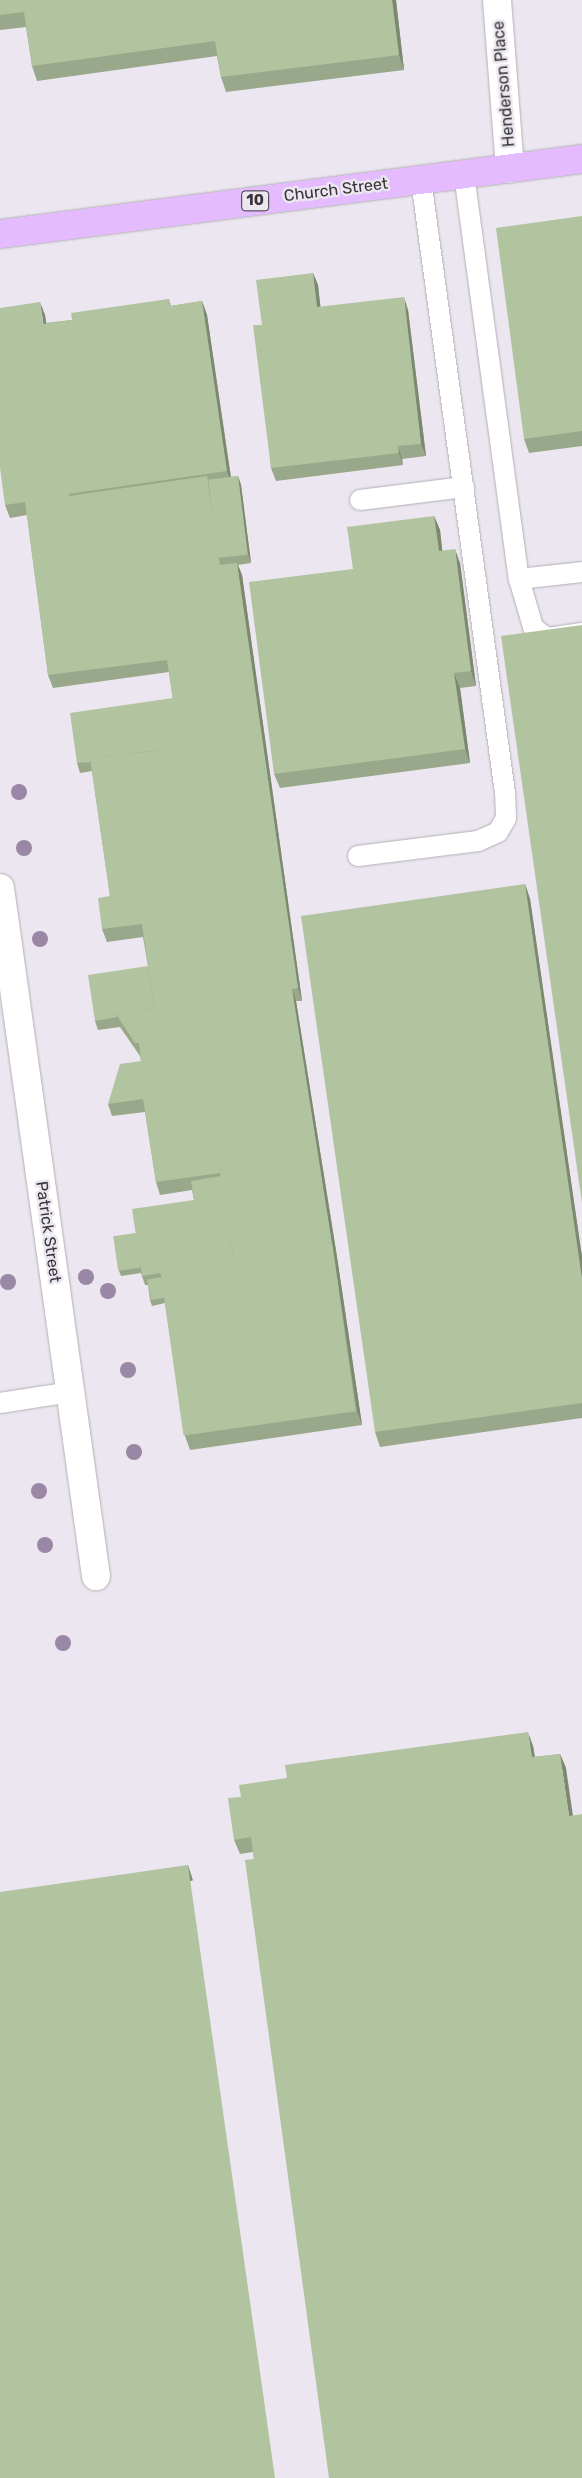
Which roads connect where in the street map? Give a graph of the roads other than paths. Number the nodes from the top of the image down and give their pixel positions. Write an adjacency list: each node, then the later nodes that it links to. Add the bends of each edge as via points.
1 (497, 0): 3 (street, Henderson Place)
2 (582, 159): 3 (main road, Church Street / 10)
3 (510, 168): 4 (main road, Church Street / 10)
4 (464, 174): 5 (main road, Church Street / 10); 10 (lane)
5 (421, 180): 6 (main road, Church Street / 10); 7 (lane)
6 (0, 234)
7 (464, 487): 8 (lane); 12 (lane, via 506,818 498,832 478,841)
8 (360, 500)
9 (582, 572): 10 (lane)
10 (519, 580): 11 (lane, via 533,627 549,638)
11 (582, 633)
12 (358, 856)
13 (0, 888): 14 (street, Patrick Street)
14 (70, 1392): 15 (lane); 16 (street, Patrick Street)
15 (0, 1403)
16 (96, 1576)

